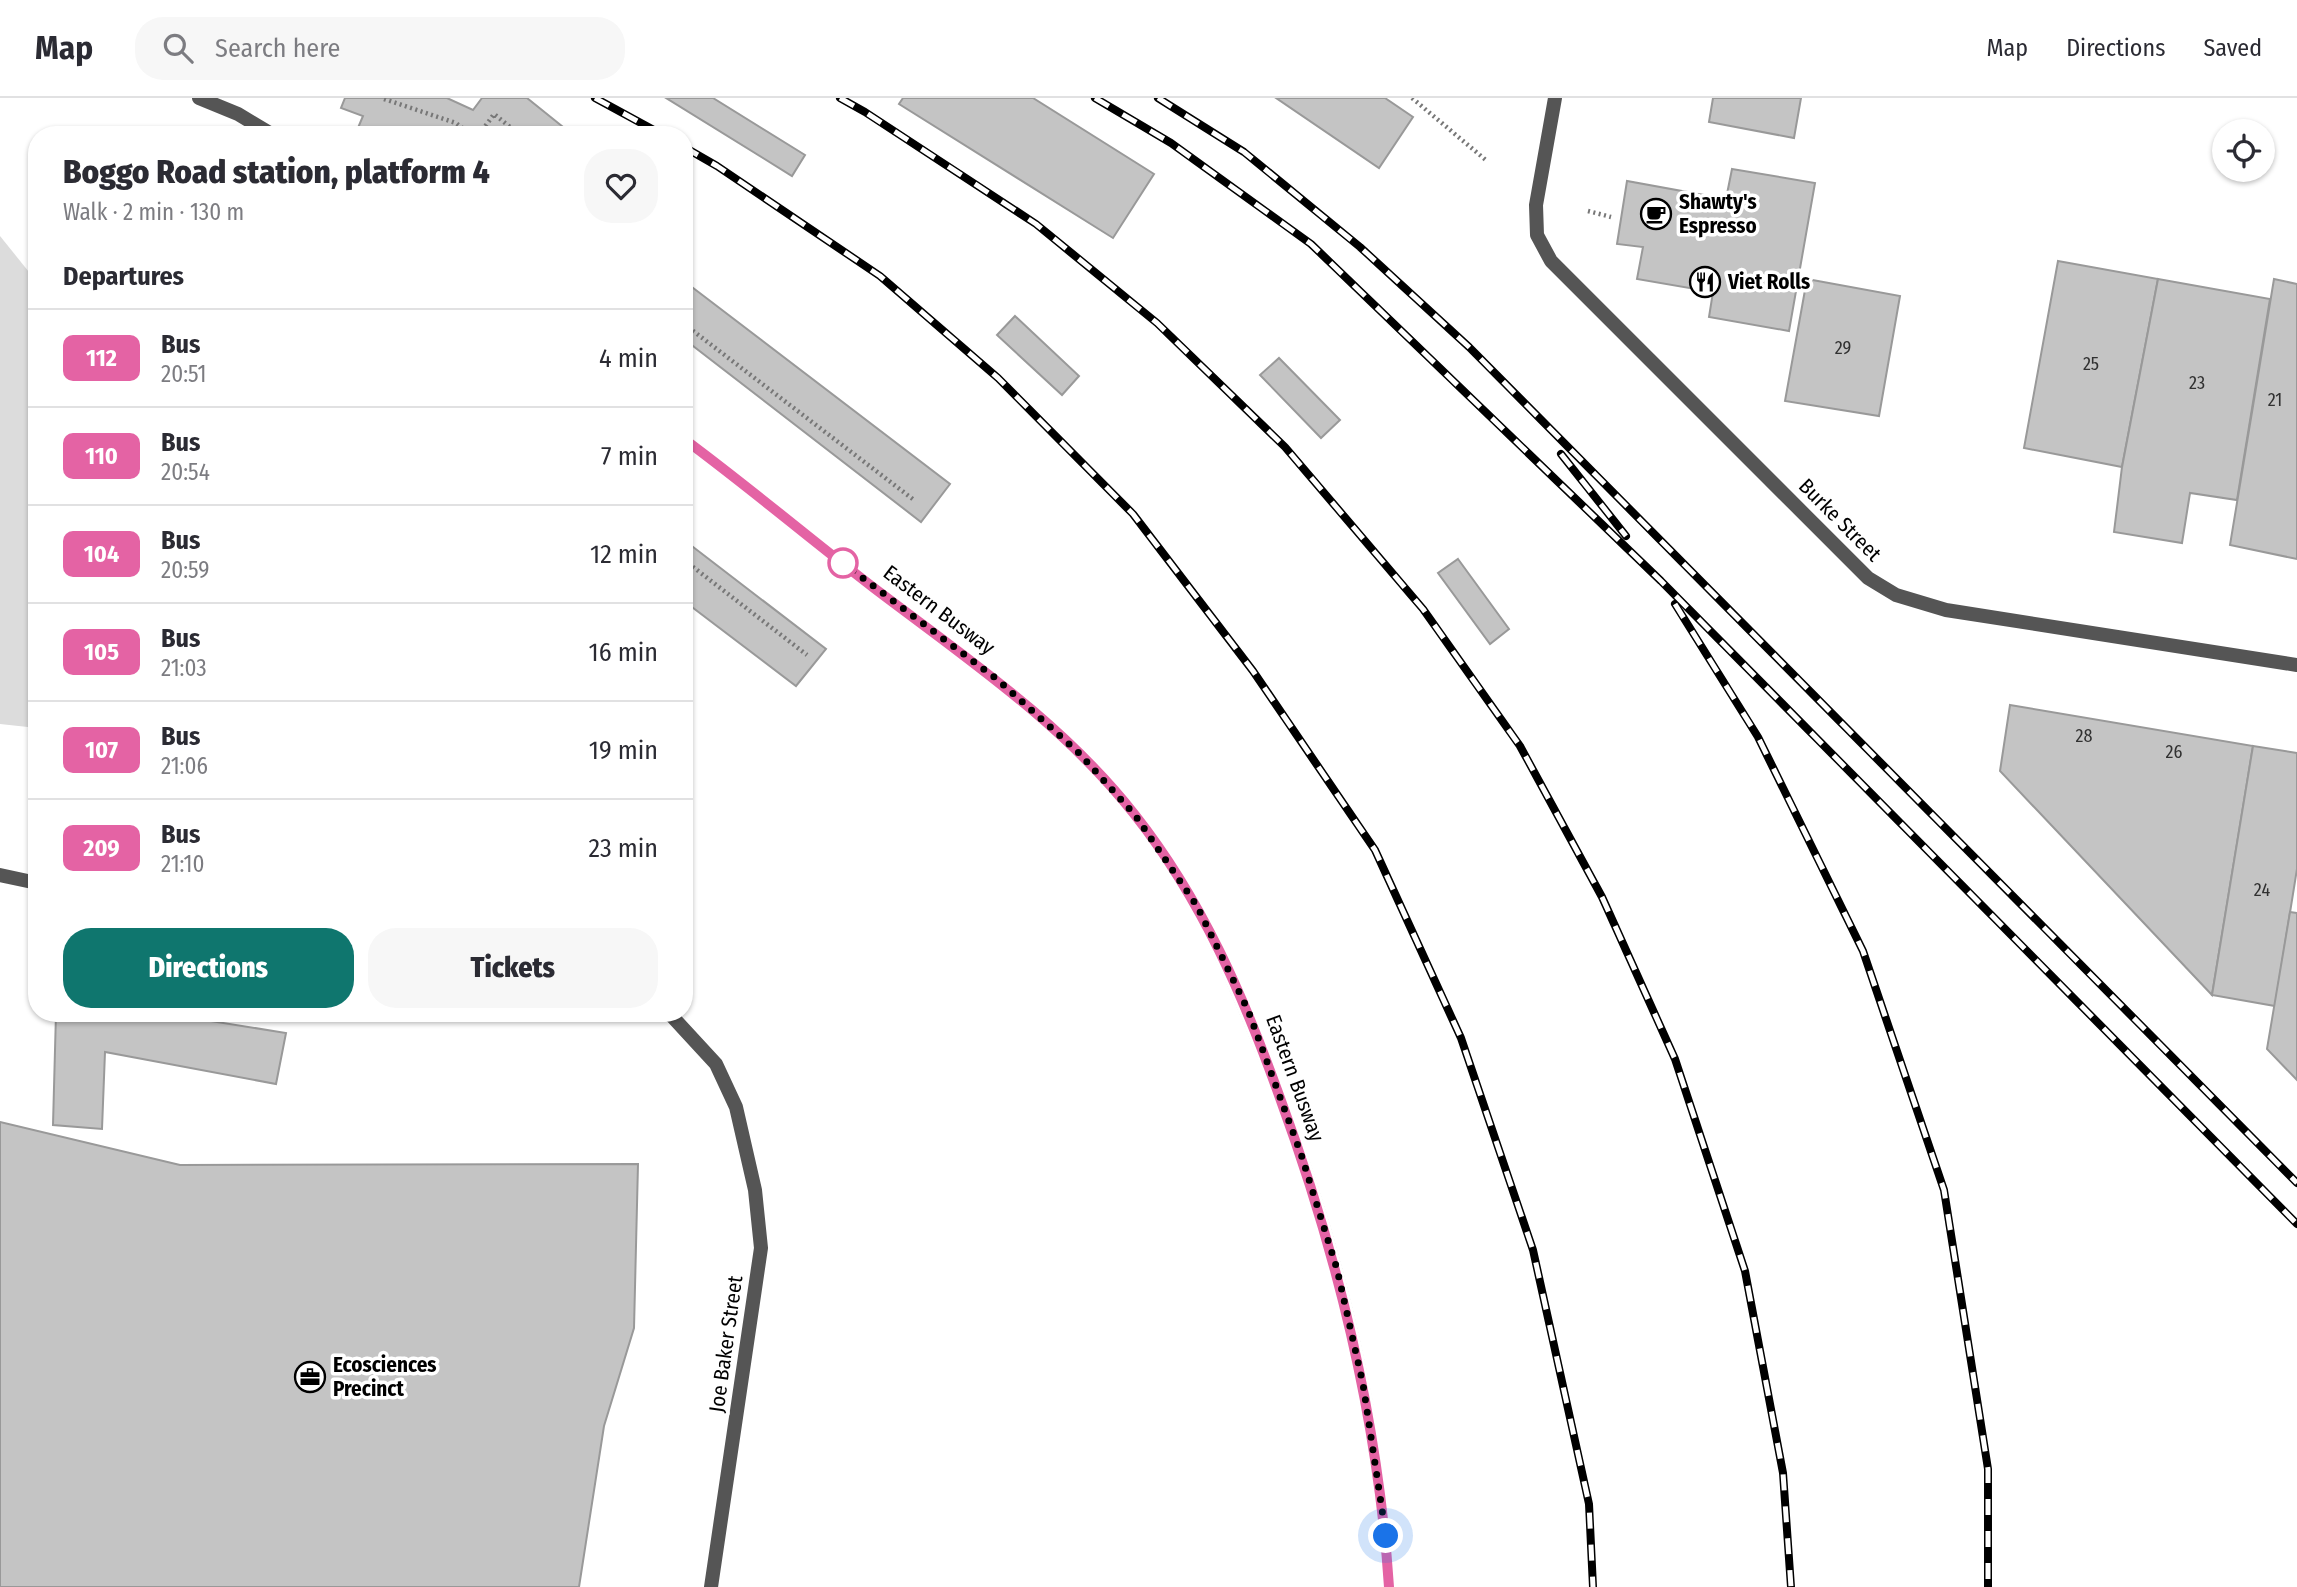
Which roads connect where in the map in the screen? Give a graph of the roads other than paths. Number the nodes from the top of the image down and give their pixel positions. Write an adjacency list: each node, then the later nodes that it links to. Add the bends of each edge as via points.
1 (199, 98): 3 (street)
2 (1555, 98): 5 (street, Burke Street, via 1536,205 1537,235 1551,261 1868,578 1896,594 1946,610)
3 (257, 126)
4 (693, 446): 10 (street, Eastern Busway, via 998,680 1078,752 1135,815 1197,906 1248,1010 1337,1269 1363,1384 1384,1510)
5 (2297, 665)
6 (0, 875): 7 (street)
7 (28, 881)
8 (677, 1022): 9 (street, Joe Baker Street, via 716,1064 736,1107 755,1190 761,1248)
9 (711, 1587)
10 (1389, 1587)

